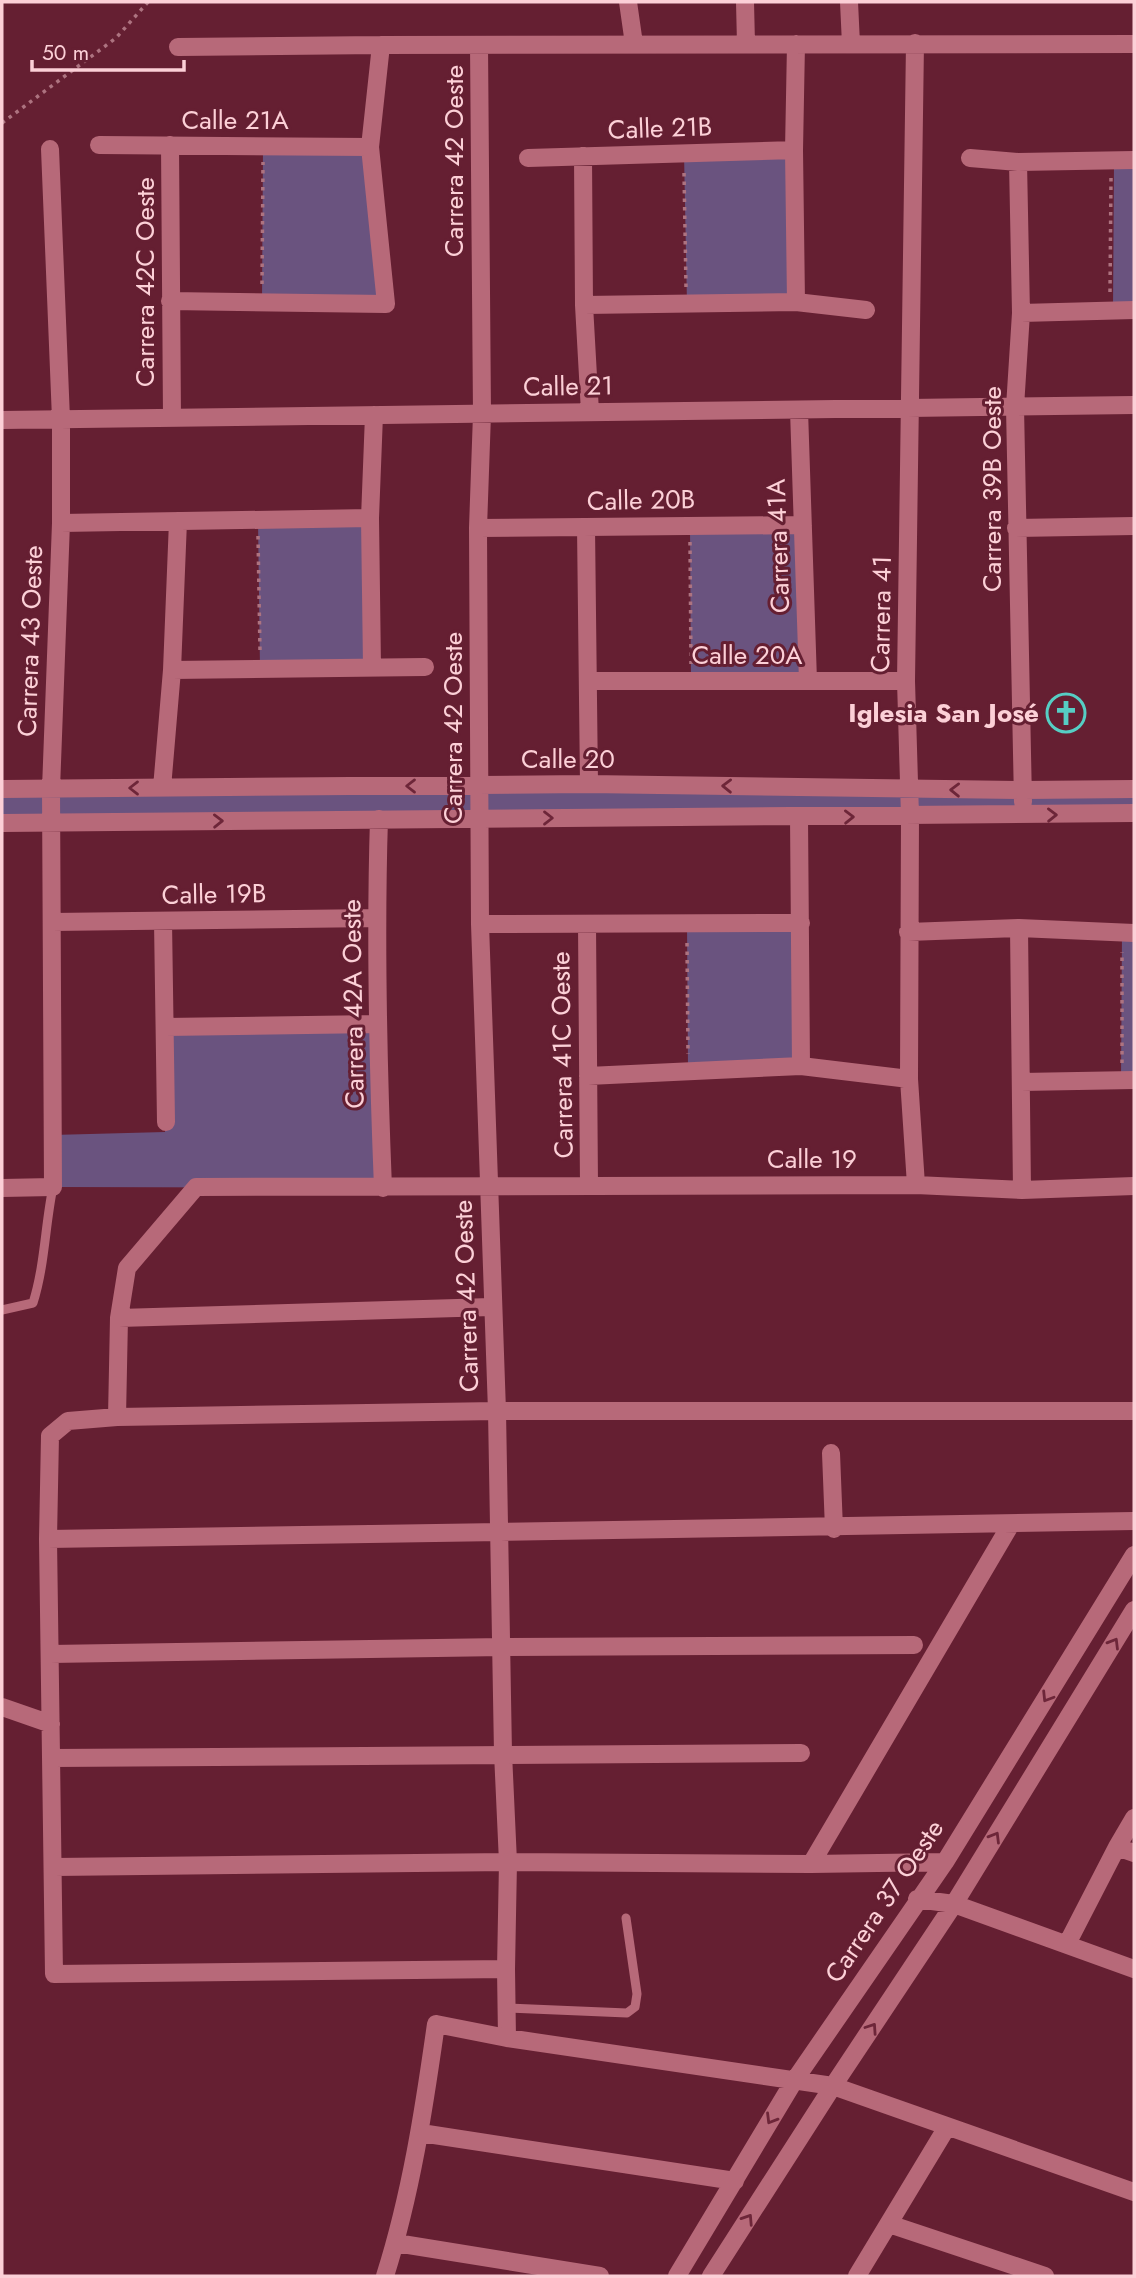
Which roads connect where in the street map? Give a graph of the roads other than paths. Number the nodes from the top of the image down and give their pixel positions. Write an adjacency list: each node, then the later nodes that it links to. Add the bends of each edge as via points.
1 (628, 2): 4 (street)
2 (744, 2): 5 (street)
3 (849, 2): 7 (street)
4 (634, 44): 5 (street); 11 (street)
5 (746, 44): 6 (street)
6 (796, 44): 7 (street); 17 (street)
7 (851, 44): 8 (street)
8 (915, 44): 9 (street); 31 (street, Carrera 41)
9 (1134, 44)
10 (381, 45): 11 (street); 12 (street); 15 (street)
11 (480, 45): 34 (street, Carrera 42 Oeste)
12 (178, 47)
13 (99, 145): 14 (street, Calle 21A)
14 (170, 145): 15 (street, Calle 21A); 23 (street, Carrera 42C Oeste)
15 (370, 147): 23 (street, via 386,304)
16 (50, 149): 37 (street, Carrera 43 Oeste)
17 (794, 150): 18 (street, Calle 21B); 24 (street)
18 (583, 156): 19 (street, Calle 21B); 25 (street)
19 (528, 158)
20 (970, 159): 22 (street)
21 (1134, 160): 22 (street)
22 (1018, 162): 28 (street, Carrera 39B Oeste)
23 (170, 301): 36 (street, Carrera 42C Oeste)
24 (796, 302): 25 (street); 26 (street)
25 (584, 305): 33 (street)
26 (866, 310)
27 (1134, 310): 28 (street)
28 (1021, 313): 30 (street, Carrera 39B Oeste)
29 (1134, 405): 30 (street, Calle 21)
30 (1015, 407): 31 (street, Calle 21); 46 (street, Carrera 39B Oeste)
31 (910, 408): 32 (street, Calle 21); 52 (street, Carrera 41)
32 (799, 410): 33 (street, Calle 21); 42 (street, Carrera 41A)
33 (590, 412): 34 (street, Calle 21)
34 (482, 414): 35 (street, Calle 21); 45 (street, Carrera 42 Oeste)
35 (374, 415): 36 (street, Calle 21); 39 (street)
36 (172, 418): 37 (street, Calle 21)
37 (61, 419): 38 (street, Calle 21); 41 (street, Carrera 43 Oeste)
38 (2, 420)
39 (370, 518): 40 (street); 47 (street)
40 (178, 521): 41 (street); 49 (street)
41 (61, 523): 57 (street, Carrera 43 Oeste)
42 (803, 525): 43 (street, Calle 20B); 51 (street, Carrera 41A)
43 (586, 527): 45 (street, Calle 20B); 50 (street)
44 (1134, 527): 46 (street)
45 (478, 528): 54 (street, Carrera 42 Oeste)
46 (1016, 528): 60 (street, Carrera 39B Oeste)
47 (372, 667): 48 (street); 49 (street)
48 (425, 667)
49 (172, 670): 55 (street)
50 (588, 681): 51 (street, Calle 20A); 53 (street)
51 (808, 681): 52 (street, Calle 20A)
52 (906, 681): 58 (street, Carrera 41)
53 (589, 784): 54 (street, Calle 20); 58 (street, Calle 20, one-way to 53)
54 (479, 786): 55 (street, Calle 20, one-way to 55); 65 (street, Carrera 42 Oeste)
55 (162, 788): 57 (street, Calle 20, one-way to 57)
56 (2, 789): 57 (street, Calle 20)
57 (51, 789): 68 (street, Carrera 43 Oeste)
58 (910, 789): 60 (street, Calle 20, one-way to 58); 62 (street, Carrera 41)
59 (1134, 789): 60 (street, Calle 20)
60 (1023, 790): 63 (street, Carrera 39B Oeste)
61 (1134, 814): 63 (street, one-way to 61)
62 (910, 816): 63 (street); 64 (street, one-way to 62); 76 (street, Carrera 41)
63 (1024, 816)
64 (799, 817): 65 (street, one-way to 64); 73 (street)
65 (480, 818): 66 (street); 74 (street, Carrera 42 Oeste)
66 (379, 819): 68 (street, one-way to 66); 69 (street, Carrera 42A Oeste)
67 (2, 823): 68 (street)
68 (52, 823): 71 (street, Carrera 43 Oeste)
69 (376, 918): 70 (street, Calle 19B); 78 (street, Carrera 42A Oeste)
70 (163, 921): 71 (street, Calle 19B); 79 (street)
71 (52, 922): 89 (street, Carrera 43 Oeste)
72 (587, 923): 73 (street); 74 (street); 81 (street, Carrera 41C Oeste)
73 (801, 923): 80 (street)
74 (480, 924): 92 (street, Carrera 42 Oeste)
75 (1018, 929): 76 (street); 77 (street); 84 (street)
76 (908, 932): 82 (street, Carrera 41)
77 (1128, 932)
78 (377, 1024): 79 (street); 91 (street, Carrera 42A Oeste)
79 (165, 1027): 85 (street)
80 (801, 1066): 81 (street); 82 (street)
81 (588, 1076): 87 (street, Carrera 41C Oeste)
82 (909, 1079): 86 (street, Carrera 41)
83 (1128, 1080): 84 (street)
84 (1021, 1083): 93 (street)
85 (166, 1122)
86 (916, 1185): 87 (street, Calle 19); 93 (street, Calle 19)
87 (589, 1186): 92 (street, Calle 19)
88 (1134, 1186): 93 (street, Calle 19)
89 (53, 1187): 90 (street); 95 (lane, via 33,1303)
90 (2, 1188)
91 (383, 1188): 92 (street, Calle 19); 96 (street, Calle 19, via 196,1187 127,1268)
92 (489, 1188): 94 (street, Carrera 42 Oeste)
93 (1022, 1190)
94 (491, 1307): 96 (street); 97 (street, Carrera 42 Oeste)
95 (2, 1310)
96 (119, 1318): 99 (street, Calle 19)
97 (496, 1411): 98 (street); 99 (street); 104 (street, Carrera 42 Oeste)
98 (1134, 1411)
99 (117, 1418): 105 (street, via 68,1421 51,1436)
100 (831, 1452): 103 (street)
101 (1134, 1521): 102 (street)
102 (1011, 1524): 103 (street); 121 (street)
103 (834, 1529): 104 (street)
104 (500, 1531): 105 (street); 109 (street, Carrera 42 Oeste)
105 (48, 1539): 110 (street)
106 (1134, 1555): 120 (street, Carrera 37 Oeste, one-way to 120)
107 (1134, 1609): 124 (street, one-way to 107)
108 (914, 1645): 109 (street)
109 (503, 1647): 110 (street); 114 (street, Carrera 42 Oeste)
110 (50, 1654): 112 (street)
111 (2, 1707): 112 (street)
112 (51, 1724): 115 (street)
113 (801, 1753): 114 (street)
114 (503, 1754): 115 (street); 119 (street, Carrera 42 Oeste)
115 (52, 1758): 122 (street)
116 (1134, 1818): 117 (street)
117 (1117, 1847): 118 (street); 126 (street)
118 (1134, 1853)
119 (508, 1862): 121 (street); 122 (street); 127 (street, Carrera 42 Oeste)
120 (945, 1862): 121 (street); 123 (street, Carrera 37 Oeste)
121 (811, 1864)
122 (54, 1867): 127 (street, via 54,1974)
123 (917, 1899): 124 (street); 131 (street, Carrera 37 Oeste)
124 (954, 1904): 126 (street); 132 (street, one-way to 124)
125 (626, 1917): 129 (lane, via 635,2007 626,2013)
126 (1067, 1944): 128 (street)
127 (506, 1969): 129 (street, Carrera 42 Oeste)
128 (1134, 1969)
129 (507, 2008): 130 (street, Carrera 42 Oeste)
130 (507, 2038): 131 (street); 134 (street, via 436,2024)
131 (794, 2081): 132 (street); 135 (street, Carrera 37 Oeste, one-way to 135)
132 (833, 2086): 133 (street); 143 (street, one-way to 132)
133 (947, 2127): 136 (street); 137 (street)
134 (421, 2133): 135 (street); 138 (street)
135 (734, 2180): 142 (street, Carrera 37 Oeste)
136 (1134, 2192)
137 (889, 2224): 144 (street); 145 (street)
138 (396, 2244): 139 (street); 140 (street)
139 (578, 2275): 141 (street)
140 (385, 2276)
141 (600, 2276)
142 (677, 2276)
143 (711, 2276)
144 (857, 2276)
145 (1045, 2276)

